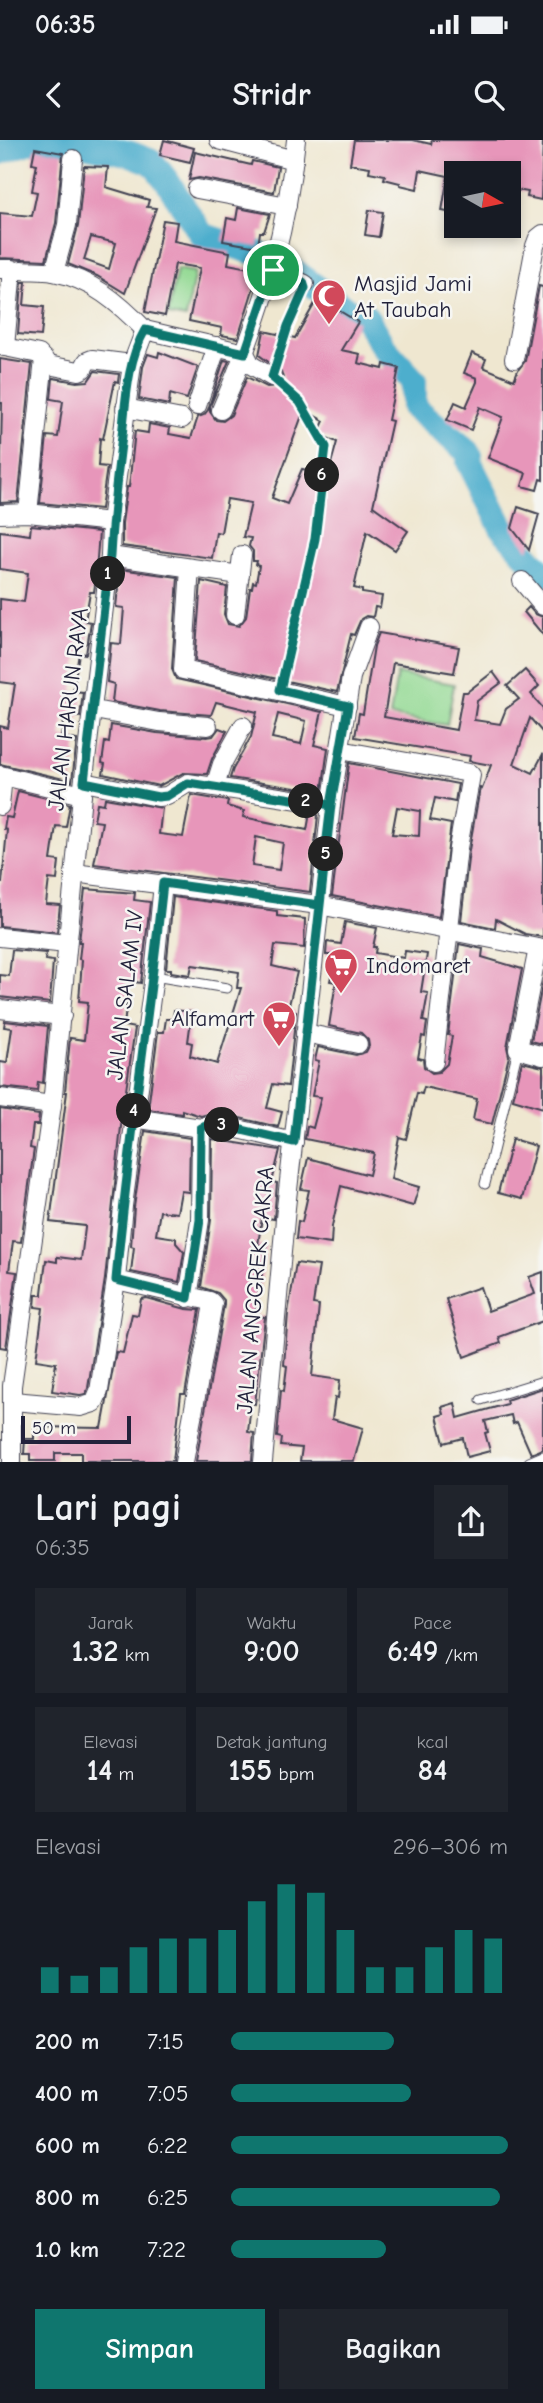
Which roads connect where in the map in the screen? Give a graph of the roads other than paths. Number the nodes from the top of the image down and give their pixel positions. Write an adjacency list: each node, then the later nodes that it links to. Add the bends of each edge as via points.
1 (219, 140): 4 (street)
2 (296, 140): 4 (street)
3 (73, 159): 10 (street, via 67,225)
4 (294, 160): 6 (street)
5 (197, 189): 6 (street)
6 (287, 206): 8 (street)
7 (543, 233): 17 (street, via 535,246)
8 (275, 260): 11 (street); 15 (street)
9 (11, 269): 10 (street); 14 (street)
10 (54, 272): 12 (street, via 97,288)
11 (304, 284)
12 (145, 330): 13 (street); 18 (street, JALAN HARUN RAYA)
13 (218, 346): 15 (street); 20 (street)
14 (3, 347): 16 (street)
15 (245, 353): 19 (street, via 251,365); 22 (street)
16 (44, 359): 18 (street, via 48,365 79,371 89,360); 24 (street)
17 (514, 359)
18 (132, 364): 21 (street, JALAN HARUN RAYA)
19 (272, 377)
20 (197, 406)
21 (125, 408): 23 (street); 26 (street, JALAN HARUN RAYA)
22 (221, 410)
23 (182, 419)
24 (28, 513): 25 (street); 26 (street)
25 (0, 514)
26 (111, 522): 28 (street, JALAN HARUN RAYA)
27 (242, 555): 30 (street)
28 (110, 556): 29 (street); 36 (street, JALAN HARUN RAYA)
29 (190, 568): 30 (street); 35 (street, via 183,670)
30 (240, 575): 33 (street)
31 (523, 581): 32 (street)
32 (543, 606)
33 (235, 615)
34 (369, 626): 35 (street, JALAN ANGGREK CAKRA, via 351,677)
35 (348, 706): 39 (street, JALAN ANGGREK CAKRA)
36 (94, 710): 37 (street); 42 (street, JALAN HARUN RAYA)
37 (208, 726)
38 (243, 726): 41 (street)
39 (340, 750): 43 (street, JALAN ANGGREK CAKRA); 48 (street, via 471,775)
40 (2, 776): 42 (street); 44 (street)
41 (215, 786): 42 (street, via 188,783 158,797); 43 (street)
42 (83, 788): 45 (street, JALAN HARUN RAYA)
43 (331, 805): 47 (street, JALAN ANGGREK CAKRA)
44 (0, 806)
45 (74, 873): 46 (street); 50 (street, JALAN HARUN RAYA)
46 (163, 883): 47 (street); 52 (street, JALAN SALAM IV)
47 (319, 905): 48 (street); 56 (street, JALAN ANGGREK CAKRA)
48 (449, 930): 51 (street); 60 (street)
49 (0, 937): 50 (street)
50 (67, 944): 55 (street, JALAN HARUN RAYA)
51 (540, 948): 58 (street)
52 (153, 976): 53 (lane); 63 (street, JALAN SALAM IV)
53 (227, 988)
54 (0, 1009): 55 (street)
55 (62, 1016): 62 (street, JALAN HARUN RAYA)
56 (305, 1033): 57 (street); 65 (street, JALAN ANGGREK CAKRA)
57 (358, 1044)
58 (518, 1049): 59 (street); 66 (lane)
59 (543, 1056)
60 (434, 1062)
61 (0, 1098): 62 (street)
62 (52, 1105): 70 (street, JALAN HARUN RAYA)
63 (133, 1118): 64 (street); 67 (street, JALAN SALAM IV)
64 (201, 1128): 65 (street, via 212,1123); 68 (street, via 200,1220)
65 (294, 1142): 75 (street, JALAN ANGGREK CAKRA)
66 (485, 1184)
67 (116, 1280): 68 (street); 70 (street, JALAN SALAM IV, via 94,1403 81,1407)
68 (188, 1298): 74 (street, via 210,1301 213,1308)
69 (543, 1381): 71 (lane)
70 (8, 1390): 73 (street, JALAN HARUN RAYA)
71 (481, 1400)
72 (543, 1456): 76 (lane)
73 (12, 1461)
74 (184, 1461)
75 (263, 1461)
76 (529, 1461)

